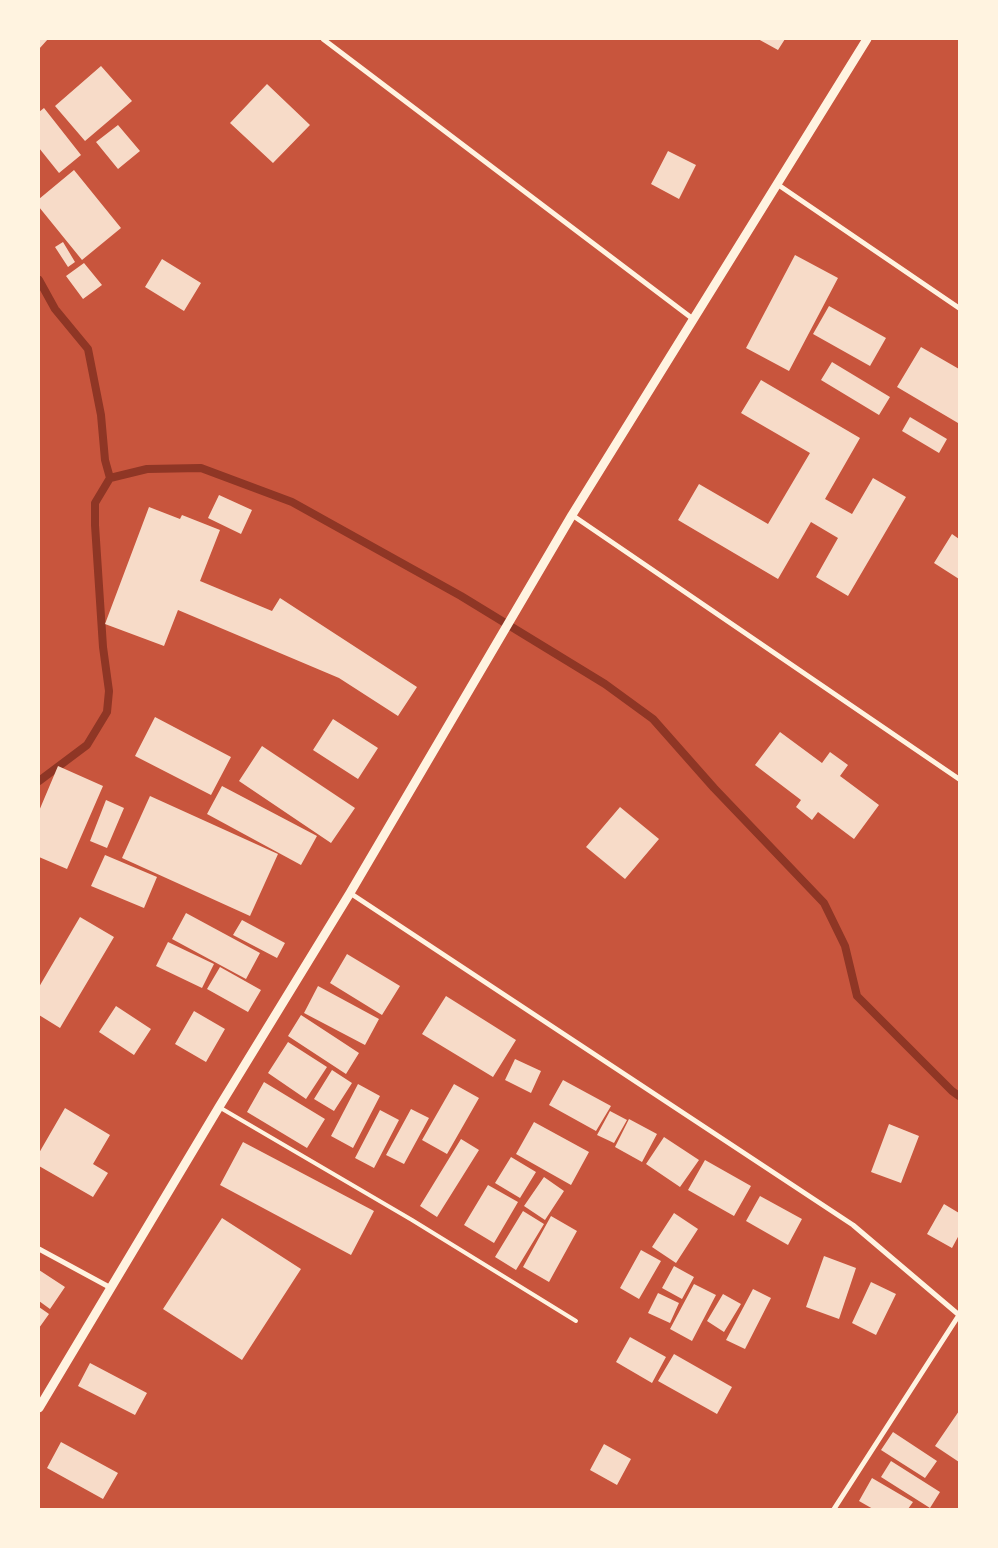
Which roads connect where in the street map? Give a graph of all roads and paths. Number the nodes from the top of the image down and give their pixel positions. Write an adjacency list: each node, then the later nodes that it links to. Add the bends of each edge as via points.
1 (323, 39): 5 (street)
2 (867, 39): 3 (street)
3 (777, 184): 4 (street); 5 (street)
4 (959, 308)
5 (693, 319): 6 (street)
6 (572, 515): 7 (street); 8 (street)
7 (959, 778)
8 (350, 893): 9 (street); 12 (street, via 853,1225)
9 (219, 1107): 11 (street); 13 (lane)
10 (39, 1249): 11 (street)
11 (111, 1289): 14 (street)
12 (959, 1315): 15 (street)
13 (576, 1321)
14 (39, 1408)
15 (834, 1509)

